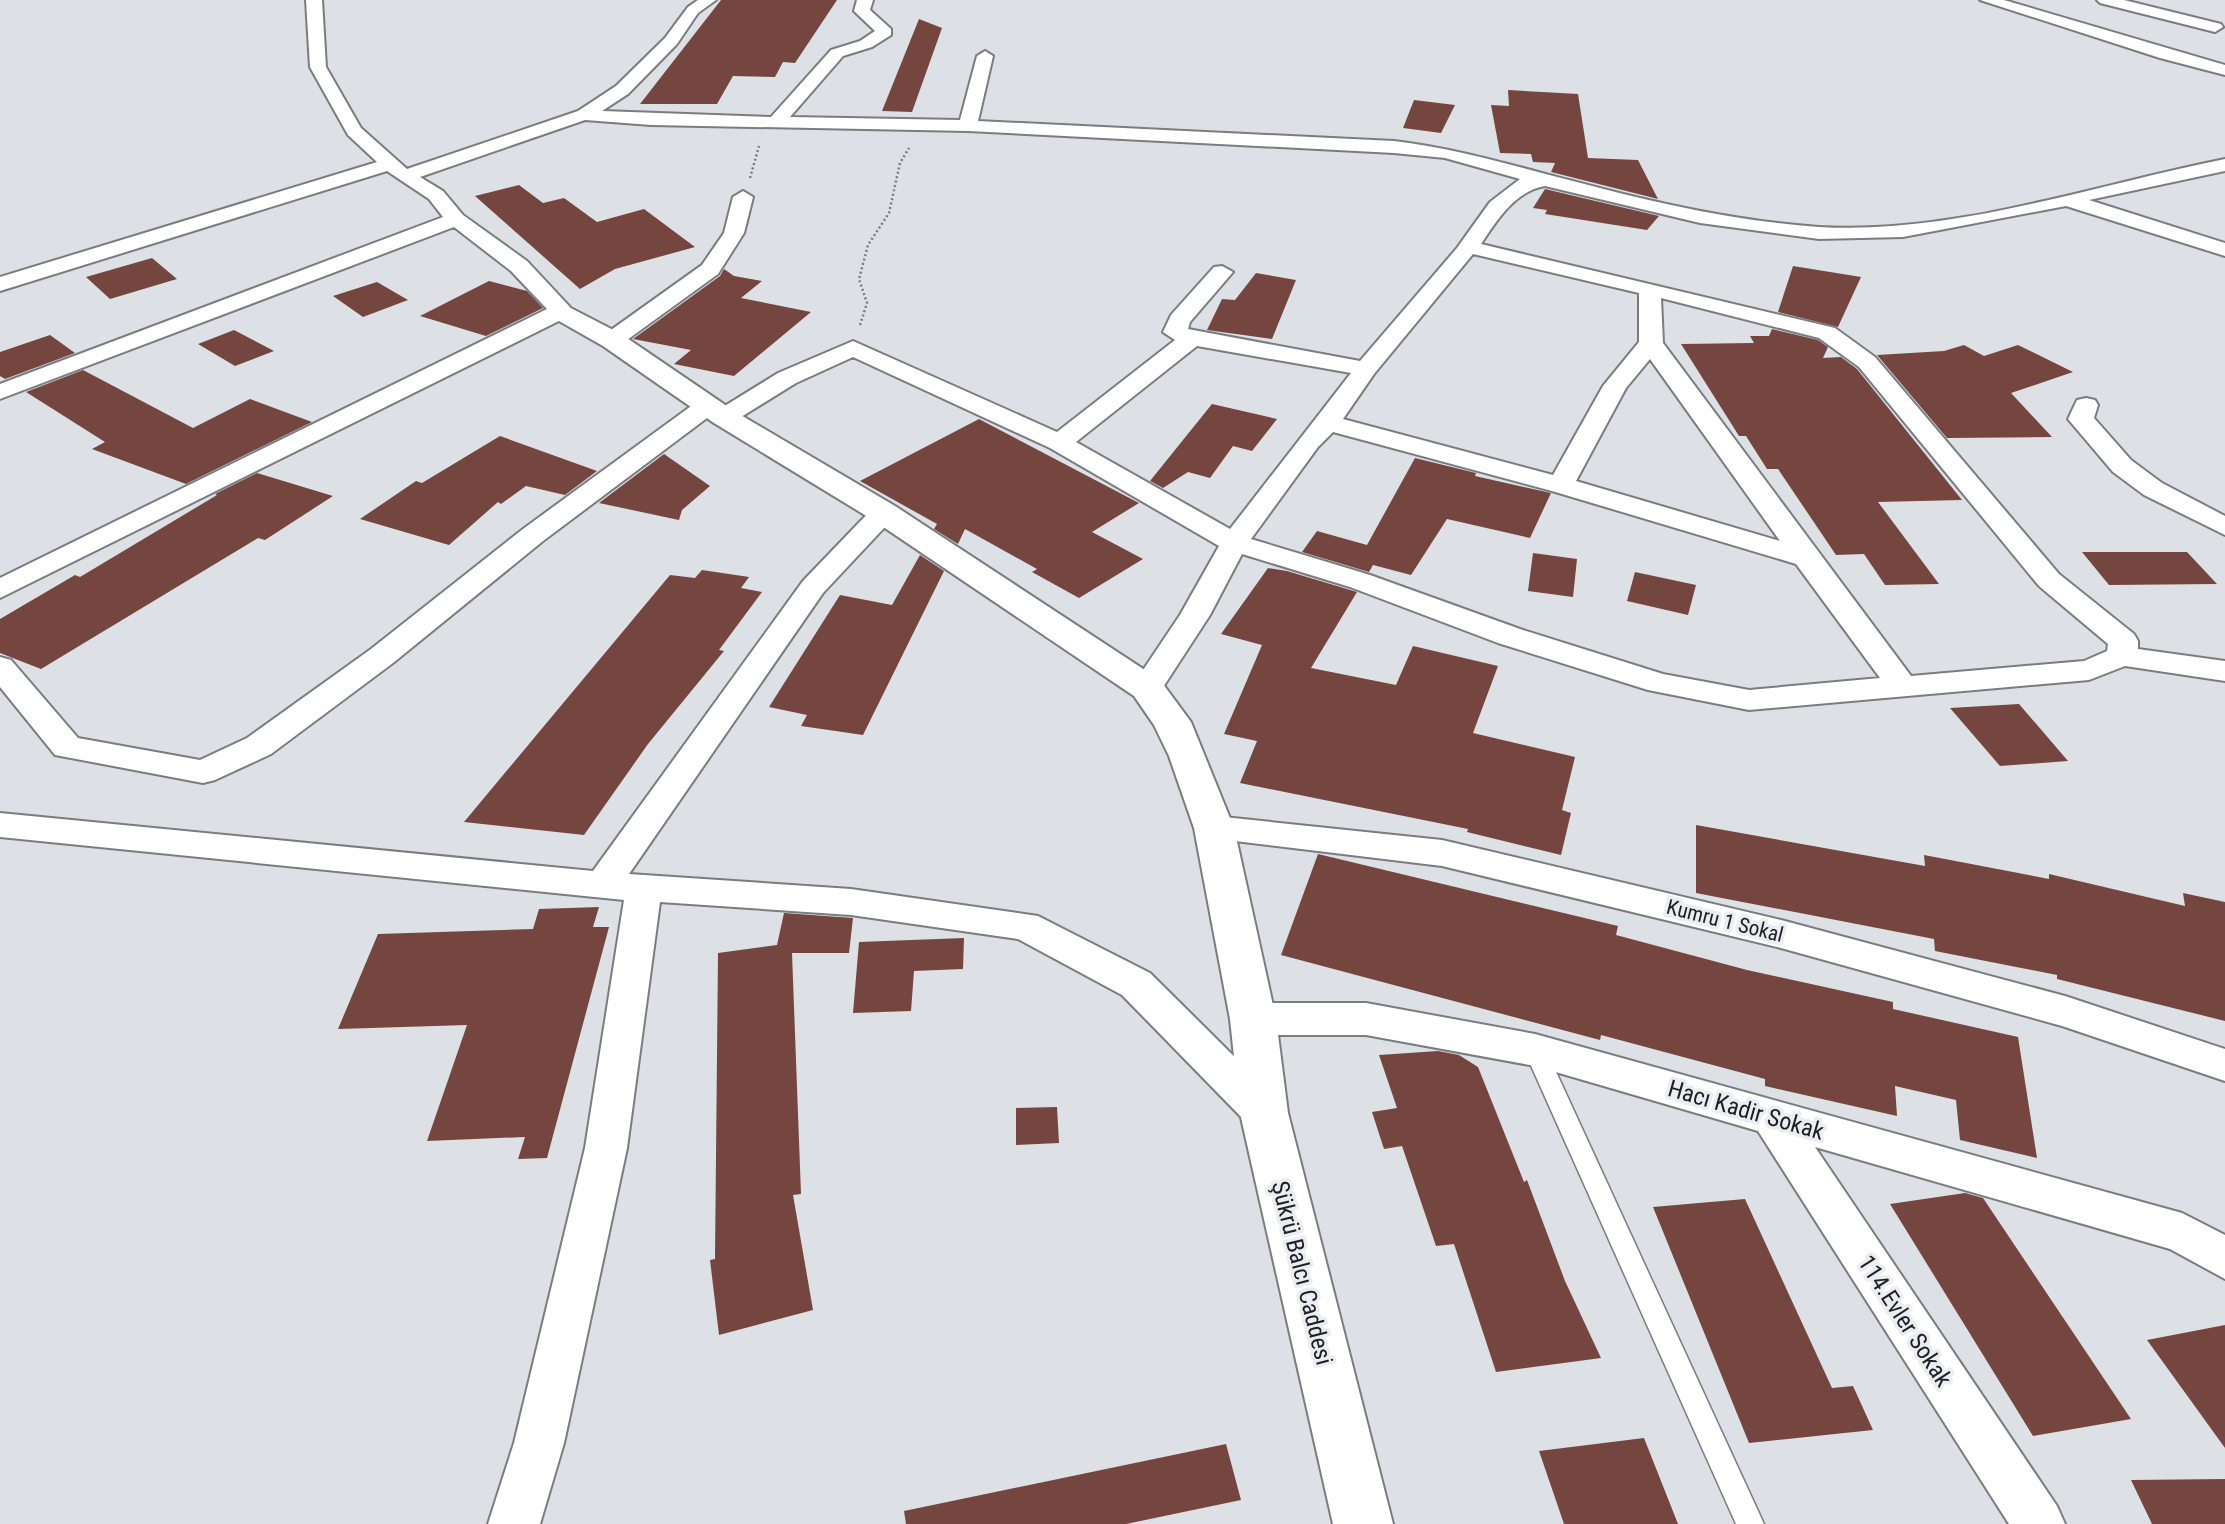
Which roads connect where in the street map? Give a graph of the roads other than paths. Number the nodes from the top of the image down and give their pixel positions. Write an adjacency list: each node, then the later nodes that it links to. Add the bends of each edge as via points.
1 (314, 0): 16 (street, via 318,67 354,131)
2 (708, 0): 11 (street, via 693,10 671,41 622,90)
3 (865, 0): 12 (street, via 862,11 885,32 837,53)
4 (1988, 0): 10 (street)
5 (2105, 0): 7 (street)
6 (2201, 4): 7 (street)
7 (2165, 15): 8 (street)
8 (2215, 27)
9 (985, 56): 13 (street)
10 (2225, 70)
11 (583, 115): 12 (street); 16 (street)
12 (776, 122): 13 (street)
13 (968, 126): 18 (street, via 1394,147 1446,153)
14 (2225, 165): 15 (street)
15 (2202, 169): 17 (street); 20 (street)
16 (398, 170): 21 (street, via 436,195); 25 (street)
17 (2225, 176)
18 (1545, 180): 20 (street, via 1653,209 1787,231 1860,234 1915,230); 22 (street, via 1527,183 1497,206)
19 (743, 197): 29 (street, via 734,233 710,268)
20 (2070, 200): 23 (street)
21 (456, 219): 27 (street, via 519,266); 32 (street)
22 (1468, 247): 26 (street); 31 (street)
23 (2225, 250)
24 (1222, 272): 28 (street, via 1179,320 1175,332)
25 (0, 284)
26 (1650, 289): 30 (street); 43 (street, via 1828,333 1867,362 2049,580 2123,641)
27 (562, 311): 29 (street); 42 (street)
28 (1192, 338): 31 (street); 36 (street)
29 (612, 340): 34 (street)
30 (1651, 343): 37 (street, via 1615,386); 41 (street)
31 (1366, 369): 35 (street)
32 (0, 392)
33 (2086, 405): 39 (street, via 2081,419 2122,466 2153,489)
34 (716, 411): 36 (street, via 853,348); 38 (street); 44 (street, via 533,535 259,746 203,772 67,747)
35 (1328, 423): 37 (street); 40 (street)
36 (1059, 443): 40 (street)
37 (1561, 485): 41 (street)
38 (884, 513): 47 (street); 50 (street, via 813,587)
39 (2225, 527)
40 (1234, 543): 46 (street, via 1660,682 1749,700); 47 (street, via 1195,615)
41 (1806, 558): 46 (street)
42 (0, 589)
43 (2122, 656): 45 (street); 46 (street, via 2089,670)
44 (0, 667)
45 (2225, 671)
46 (1902, 686)
47 (1147, 688): 49 (street, Şükrü Balcı Caddesi, via 1183,744)
48 (0, 825): 50 (street)
49 (1214, 828): 52 (street, Şükrü Balcı Caddesi); 54 (street, Kumru 1 Sokal, via 1456,856 1781,934 2065,1011)
50 (601, 885): 51 (street)
51 (645, 888): 55 (street, via 851,902 1025,926 1136,984); 58 (street, via 606,1148 540,1443)
52 (1253, 1020): 53 (street, Hacı Kadir Sokak, via 1366,1019); 55 (street, Şükrü Balcı Caddesi)
53 (1535, 1050): 56 (street, Hacı Kadir Sokak); 60 (lane)
54 (2225, 1065)
55 (1264, 1113): 59 (street, Şükrü Balcı Caddesi)
56 (1772, 1117): 57 (street, Hacı Kadir Sokak, via 2182,1233); 61 (street, 114.Evler Sokak)
57 (2225, 1259)
58 (514, 1524)
59 (1363, 1524)
60 (1750, 1524)
61 (2039, 1524)

